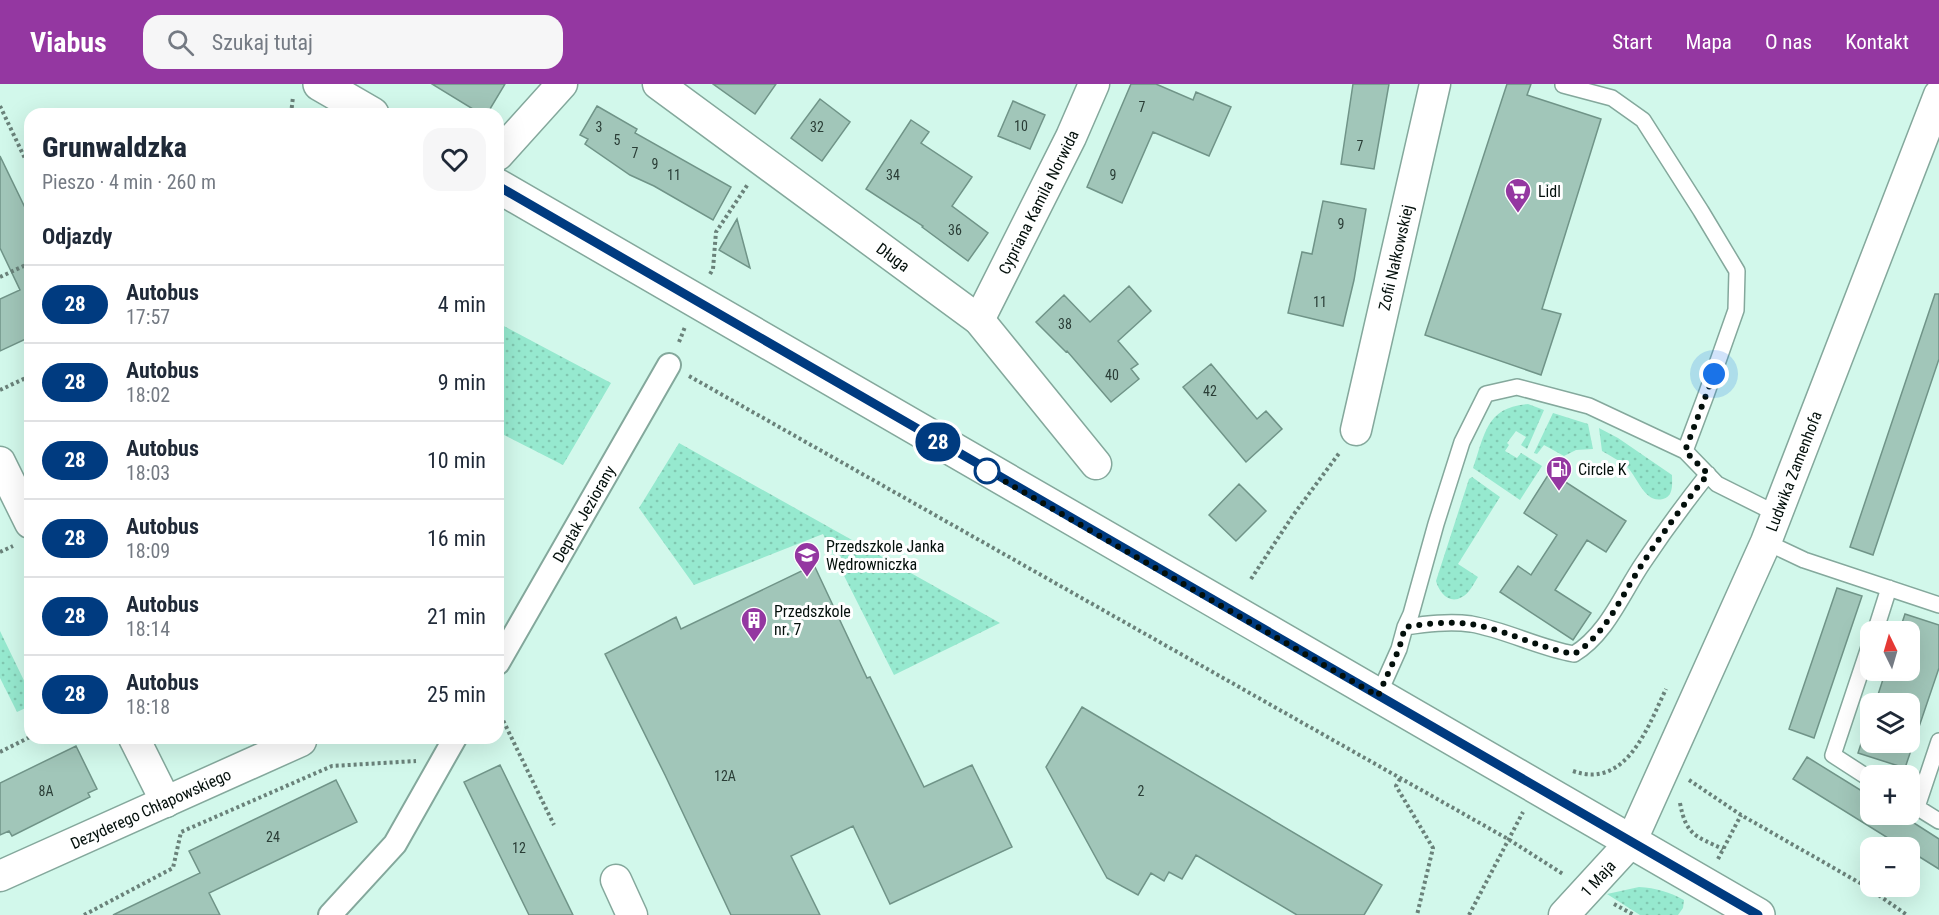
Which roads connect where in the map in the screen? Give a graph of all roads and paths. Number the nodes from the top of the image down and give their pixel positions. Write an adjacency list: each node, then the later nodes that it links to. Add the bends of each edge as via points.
1 (320, 84): 9 (main road)
2 (562, 84): 10 (street)
3 (658, 84): 12 (street, Długa)
4 (1094, 84): 17 (street, Cypriana Kamila Norwida)
5 (1435, 84): 21 (street, Zofii Nałkowskiej)
6 (1563, 85): 22 (lane, via 1612,98 1643,120 1737,271 1736,310)
7 (1939, 95): 27 (street, Ludwika Zamenhofa)
8 (0, 106): 11 (path)
9 (362, 108)
10 (504, 148)
11 (24, 157)
12 (764, 161): 16 (path, via 716,232 713,269); 17 (street, Długa)
13 (504, 189): 16 (main road)
14 (24, 266): 15 (path)
15 (0, 277)
16 (696, 301): 18 (path); 37 (main road)
17 (979, 320): 24 (street, Długa)
18 (669, 365): 34 (street, Deptak Jeziorany); 49 (path)
19 (24, 379): 20 (path)
20 (0, 390)
21 (1356, 430): 29 (path)
22 (1685, 451): 25 (lane); 33 (lane, via 1620,419 1556,396 1517,387 1486,394 1462,442)
23 (0, 462): 26 (street)
24 (1096, 464)
25 (1708, 474): 27 (lane, via 1717,484); 33 (lane, via 1641,565 1609,618 1588,646 1574,654 1470,624)
26 (24, 511)
27 (1777, 514): 28 (street, Ludwika Zamenhofa)
28 (1766, 542): 30 (lane, via 1804,560); 46 (street, Ludwika Zamenhofa)
29 (1251, 579)
30 (1889, 588): 31 (lane); 32 (lane)
31 (1939, 605)
32 (1878, 621)
33 (1405, 627): 37 (lane)
34 (504, 653)
35 (1860, 674): 48 (lane, via 1833,755)
36 (1669, 682): 47 (path, via 1633,753 1616,769 1600,774)
37 (1378, 696): 56 (main road)
38 (504, 722): 54 (path)
39 (24, 740): 44 (path)
40 (1939, 741): 50 (lane)
41 (138, 744): 51 (street)
42 (294, 744): 51 (street, Dezyderego Chłapowskiego)
43 (452, 744): 45 (street)
44 (0, 752)
45 (443, 759): 60 (path, via 332,766 310,775 181,832 173,868); 61 (street, via 395,844)
46 (1666, 765): 56 (street, Ludwika Zamenhofa); 67 (path)
47 (1570, 770)
48 (1860, 773)
49 (1401, 779): 55 (path); 63 (path, via 1396,786 1433,848)
50 (1920, 788)
51 (165, 802): 57 (street, Dezyderego Chłapowskiego)
52 (1920, 809): 53 (lane)
53 (1939, 821)
54 (554, 825)
55 (1508, 839): 59 (path); 64 (path)
56 (1631, 842): 59 (street, 1 Maja); 66 (main road)
57 (0, 876)
58 (616, 880): 62 (street)
59 (1588, 889): 65 (street, 1 Maja)
60 (84, 915)
61 (330, 915)
62 (632, 915)
63 (1417, 915)
64 (1469, 915)
65 (1564, 915)
66 (1758, 915)
67 (1907, 915)

